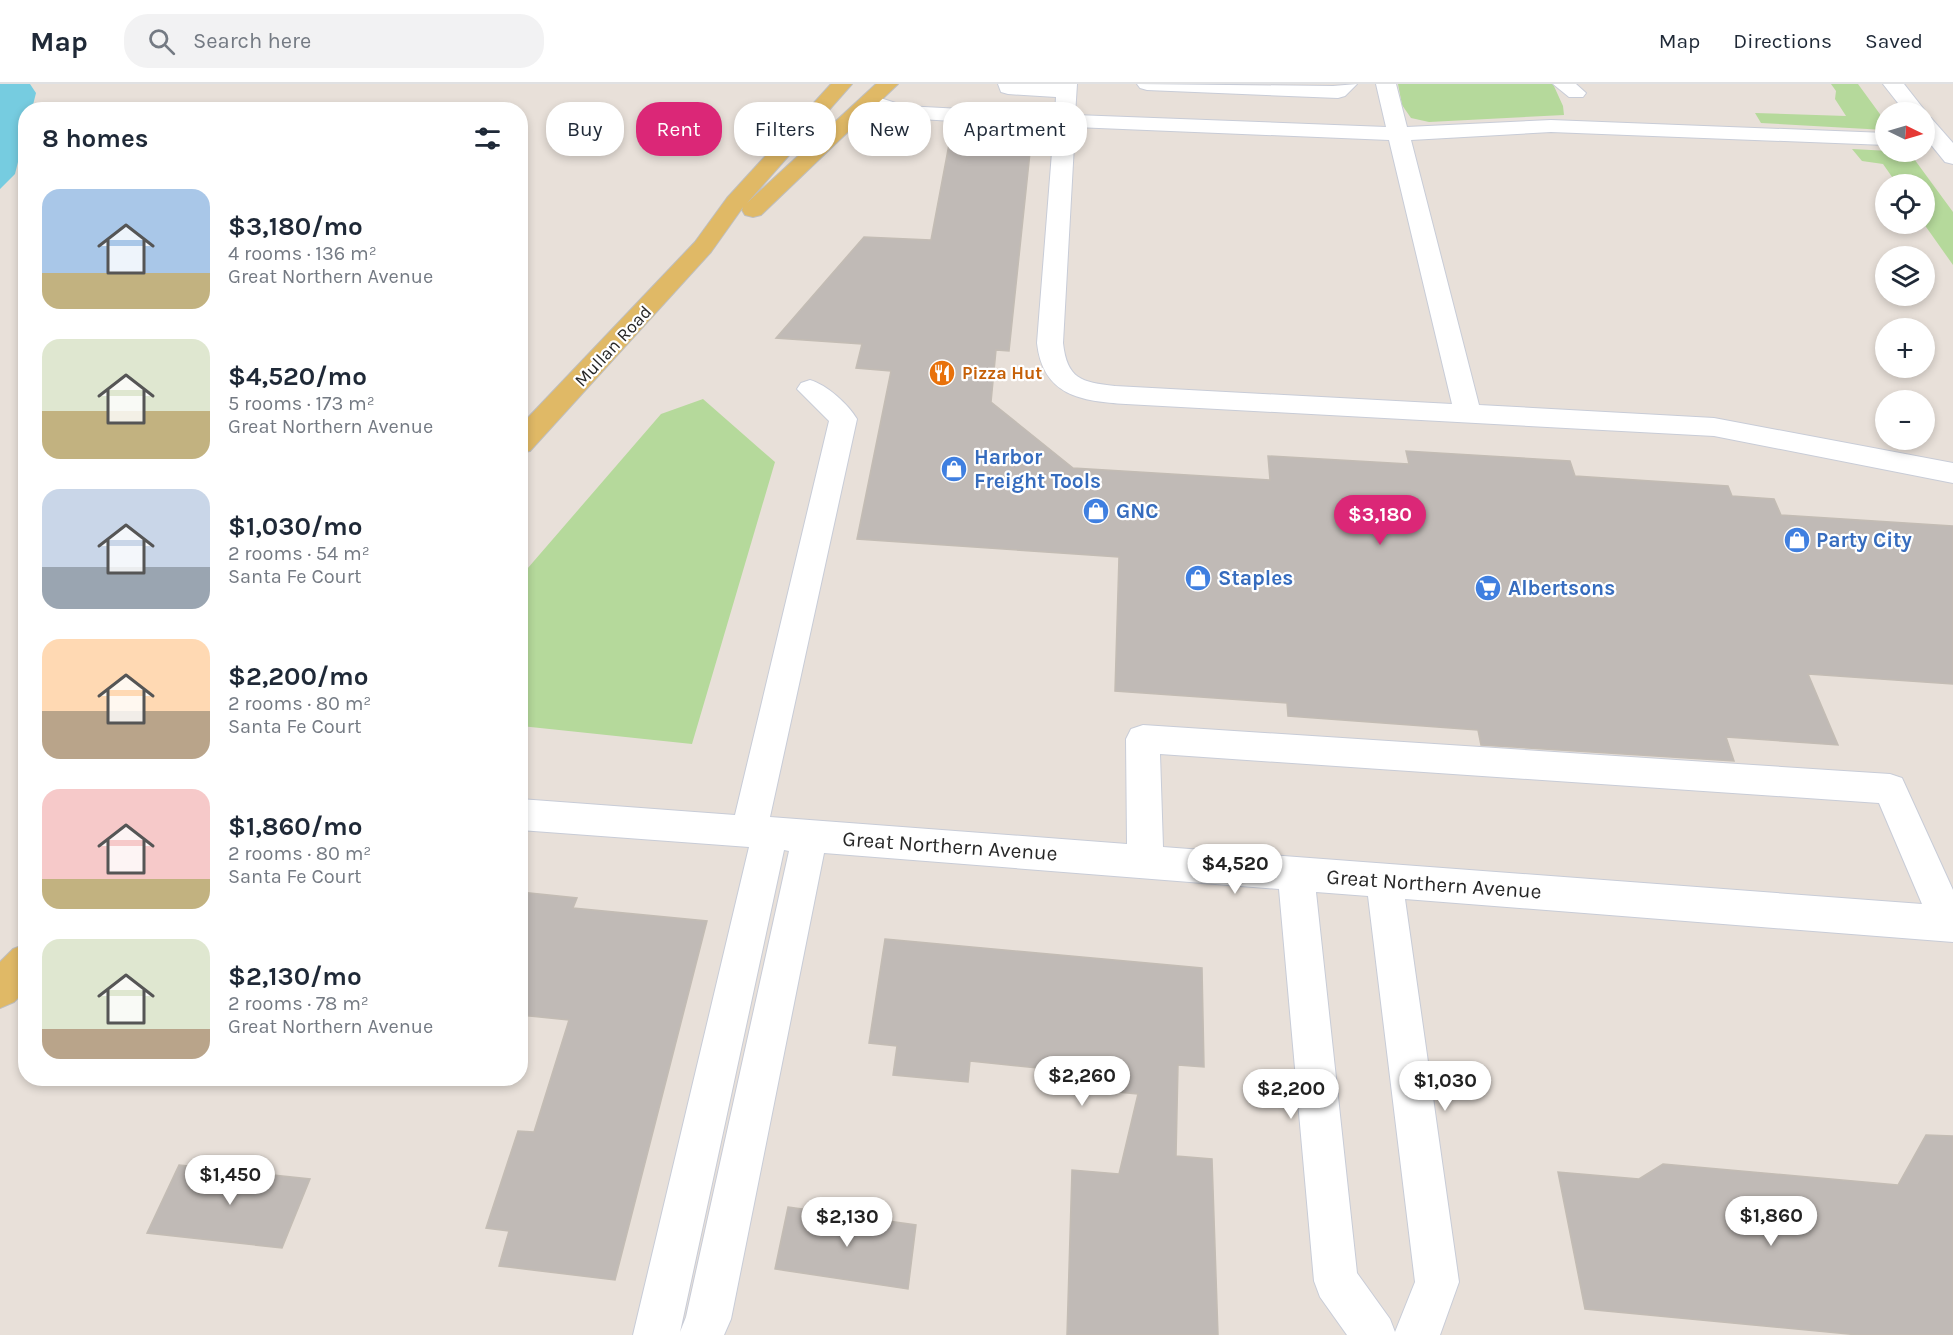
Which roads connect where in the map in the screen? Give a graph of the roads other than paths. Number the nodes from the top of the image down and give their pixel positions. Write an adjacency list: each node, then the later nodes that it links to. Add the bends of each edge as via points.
1 (842, 84): 19 (main road, Mullan Road, via 735,203)
2 (888, 84): 11 (main road, Mullan Road)
3 (1008, 84): 8 (street, via 1008,88)
4 (1147, 84): 9 (street)
5 (1347, 84): 9 (street, via 1338,92)
6 (1386, 84): 16 (street)
7 (1893, 84): 12 (street)
8 (1037, 87): 10 (street)
9 (1257, 87): 15 (street)
10 (1067, 88)
11 (871, 101): 13 (street, via 902,112); 19 (main road, Mullan Road, via 767,199)
12 (1908, 102)
13 (943, 116)
14 (1087, 122): 15 (street)
15 (1262, 129): 16 (street)
16 (1398, 134): 17 (street, via 1551,126); 21 (street)
17 (1875, 139)
18 (1062, 156): 21 (street, via 1050,343 1054,367 1069,382 1107,394)
19 (703, 247): 22 (main road, Mullan Road)
20 (810, 389): 25 (street, via 843,420)
21 (1468, 414): 23 (street, via 1714,427)
22 (528, 435)
23 (1953, 473)
24 (528, 815): 25 (street, Great Northern Avenue)
25 (759, 832): 26 (street, Great Northern Avenue); 33 (street)
26 (810, 836): 27 (street, Great Northern Avenue); 34 (street, via 708,1319)
27 (1144, 861): 28 (street, Great Northern Avenue); 30 (street, via 1143,739 1890,789)
28 (1296, 873): 29 (street, Great Northern Avenue); 35 (street, via 1336,1281)
29 (1384, 880): 30 (street, Great Northern Avenue); 36 (street, via 1437,1282)
30 (1951, 923)
31 (18, 970): 32 (main road)
32 (0, 989)
33 (656, 1335)
34 (701, 1335)
35 (1374, 1335)
36 (1417, 1335)

